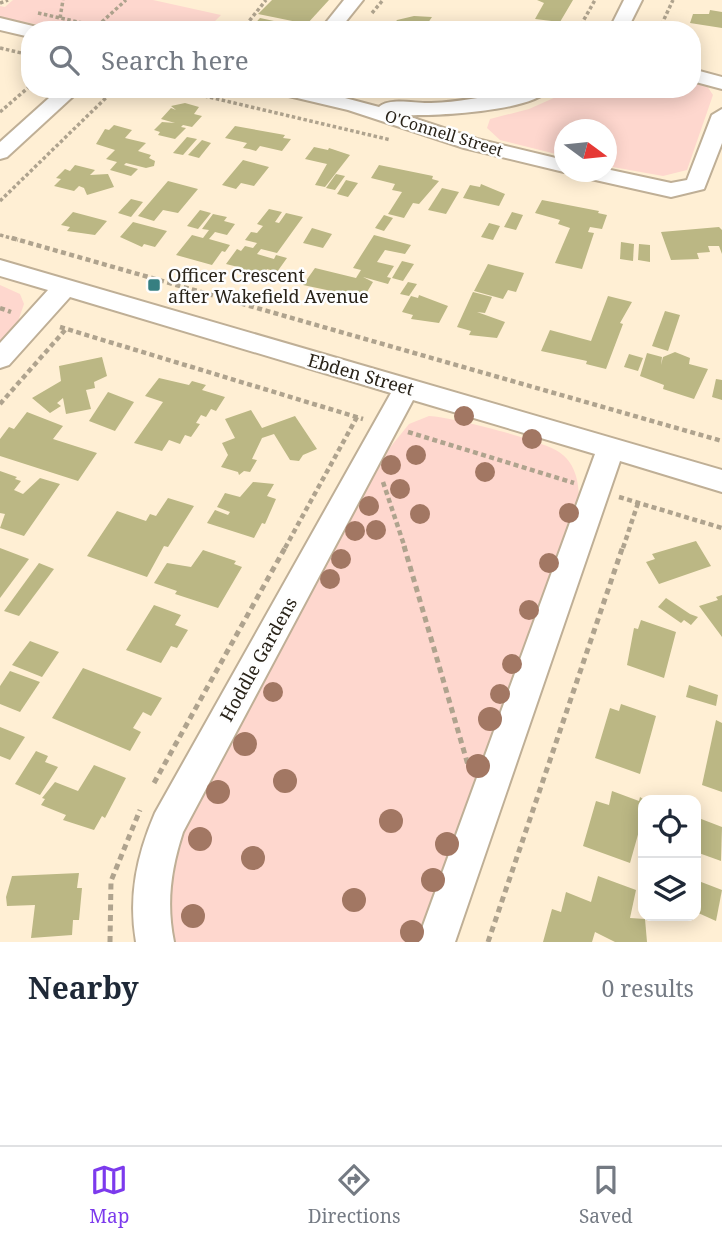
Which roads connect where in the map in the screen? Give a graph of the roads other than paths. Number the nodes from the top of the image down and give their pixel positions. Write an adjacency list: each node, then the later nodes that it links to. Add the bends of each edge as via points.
1 (354, 0): 3 (street)
2 (633, 0): 4 (street)
3 (336, 21)
4 (622, 21)
5 (0, 24): 6 (street)
6 (21, 29)
7 (701, 77): 8 (street)
8 (722, 83)
9 (61, 98): 16 (street)
10 (321, 98): 12 (street, O'Connell Street)
11 (515, 98): 13 (street)
12 (354, 106): 13 (street, via 417,110); 15 (street, O'Connell Street)
13 (474, 106): 15 (street)
14 (722, 115): 18 (street, via 696,184 671,190)
15 (471, 144): 17 (street, O'Connell Street)
16 (0, 153)
17 (554, 163)
18 (617, 178)
19 (0, 268): 20 (street, Ebden Street)
20 (65, 287): 21 (street); 22 (street, Ebden Street)
21 (0, 359)
22 (407, 387): 23 (street, Ebden Street); 25 (street, Hoddle Gardens, via 168,825 149,893)
23 (611, 449): 24 (street, Ebden Street); 26 (street)
24 (722, 481)
25 (155, 942)
26 (436, 942)

